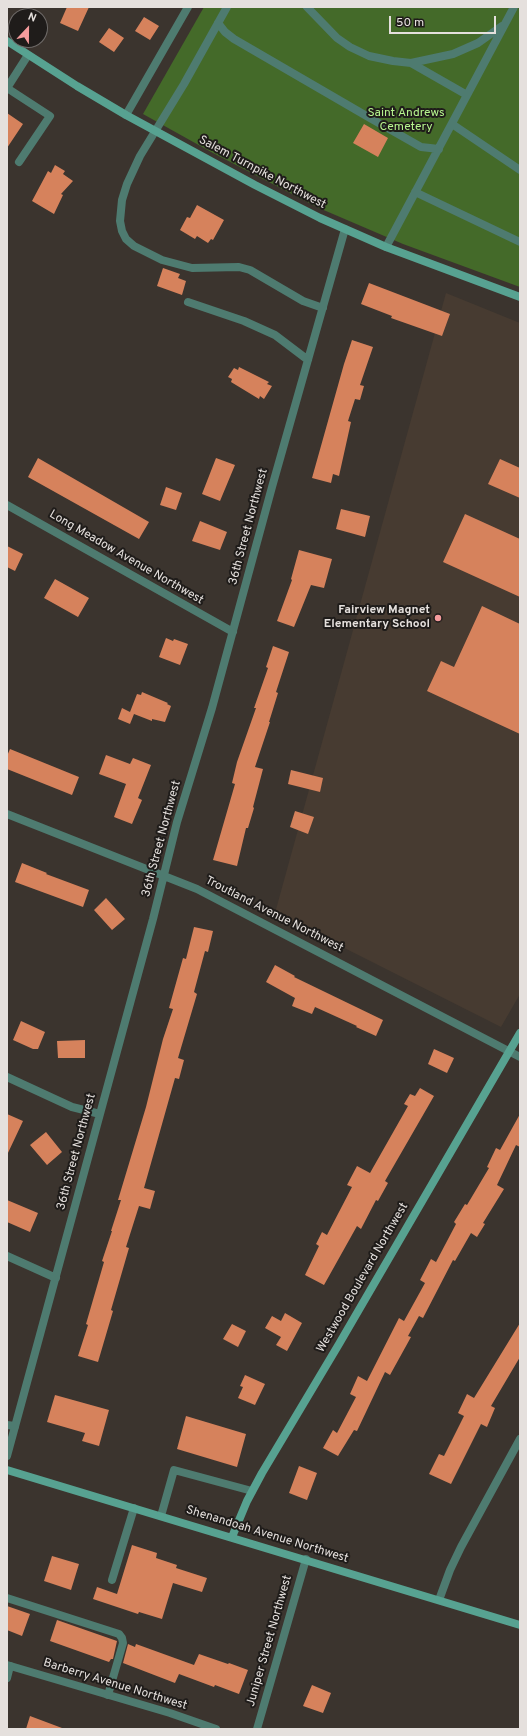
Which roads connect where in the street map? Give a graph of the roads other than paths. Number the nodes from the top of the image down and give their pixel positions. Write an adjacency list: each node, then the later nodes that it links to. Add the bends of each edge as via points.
1 (188, 7): 12 (street)
2 (227, 7): 5 (street)
3 (307, 7): 9 (street, via 337,38 350,47 369,56)
4 (514, 7): 6 (street)
5 (218, 23): 14 (street); 15 (street, via 234,39 376,122 421,147)
6 (506, 23): 9 (street, via 478,43 452,54); 11 (street)
7 (7, 41): 8 (street, Salem Turnpike Northwest)
8 (28, 55): 10 (street); 12 (street, Salem Turnpike Northwest)
9 (411, 63): 11 (street)
10 (7, 88): 16 (street, via 50,116)
11 (467, 95): 13 (street)
12 (126, 115): 14 (street, Salem Turnpike Northwest)
13 (452, 124): 15 (street); 17 (street)
14 (156, 131): 19 (street, Salem Turnpike Northwest, via 255,185); 24 (street, via 140,156 127,184 120,221 126,239 134,246 162,260 179,265 192,268 239,267 250,270 303,301)
15 (439, 149): 18 (street)
16 (19, 162)
17 (520, 170)
18 (415, 192): 20 (street); 21 (street)
19 (345, 229): 21 (street, Salem Turnpike Northwest); 24 (street, 36th Street Northwest)
20 (520, 242)
21 (386, 247): 22 (street, Salem Turnpike Northwest)
22 (520, 297)
23 (188, 302): 25 (street, via 244,321 275,335)
24 (323, 308): 25 (street, 36th Street Northwest)
25 (308, 360): 27 (street, 36th Street Northwest)
26 (7, 505): 27 (street, Long Meadow Avenue Northwest)
27 (233, 632): 29 (street, 36th Street Northwest, via 177,822)
28 (7, 814): 29 (street, Troutland Avenue Northwest)
29 (164, 876): 31 (street, Troutland Avenue Northwest, via 204,892); 34 (street, 36th Street Northwest)
30 (520, 1033): 31 (street, Westwood Boulevard Northwest)
31 (509, 1051): 32 (street, Troutland Avenue Northwest); 41 (street, Westwood Boulevard Northwest)
32 (520, 1057)
33 (7, 1077): 34 (street, via 72,1107)
34 (100, 1114): 36 (street, 36th Street Northwest)
35 (7, 1256): 36 (street)
36 (56, 1278): 37 (street, 36th Street Northwest)
37 (11, 1425): 39 (street, 36th Street Northwest)
38 (520, 1439): 48 (street, via 461,1547)
39 (7, 1456)
40 (7, 1470): 42 (street, Shenandoah Avenue Northwest)
41 (252, 1491): 43 (street, via 174,1470); 44 (street, Westwood Boulevard Northwest)
42 (134, 1508): 43 (street, Shenandoah Avenue Northwest); 46 (street)
43 (161, 1516): 44 (street, Shenandoah Avenue Northwest)
44 (232, 1537): 45 (street, Shenandoah Avenue Northwest)
45 (306, 1559): 48 (street, Shenandoah Avenue Northwest); 54 (street, Juniper Street Northwest)
46 (112, 1580)
47 (7, 1598): 52 (street, via 119,1634 123,1643)
48 (439, 1600): 49 (street, Shenandoah Avenue Northwest)
49 (520, 1625)
50 (9, 1666): 51 (street); 52 (street, Barberry Avenue Northwest)
51 (7, 1678)
52 (108, 1695): 53 (street, Barberry Avenue Northwest)
53 (216, 1729)
54 (257, 1729)

